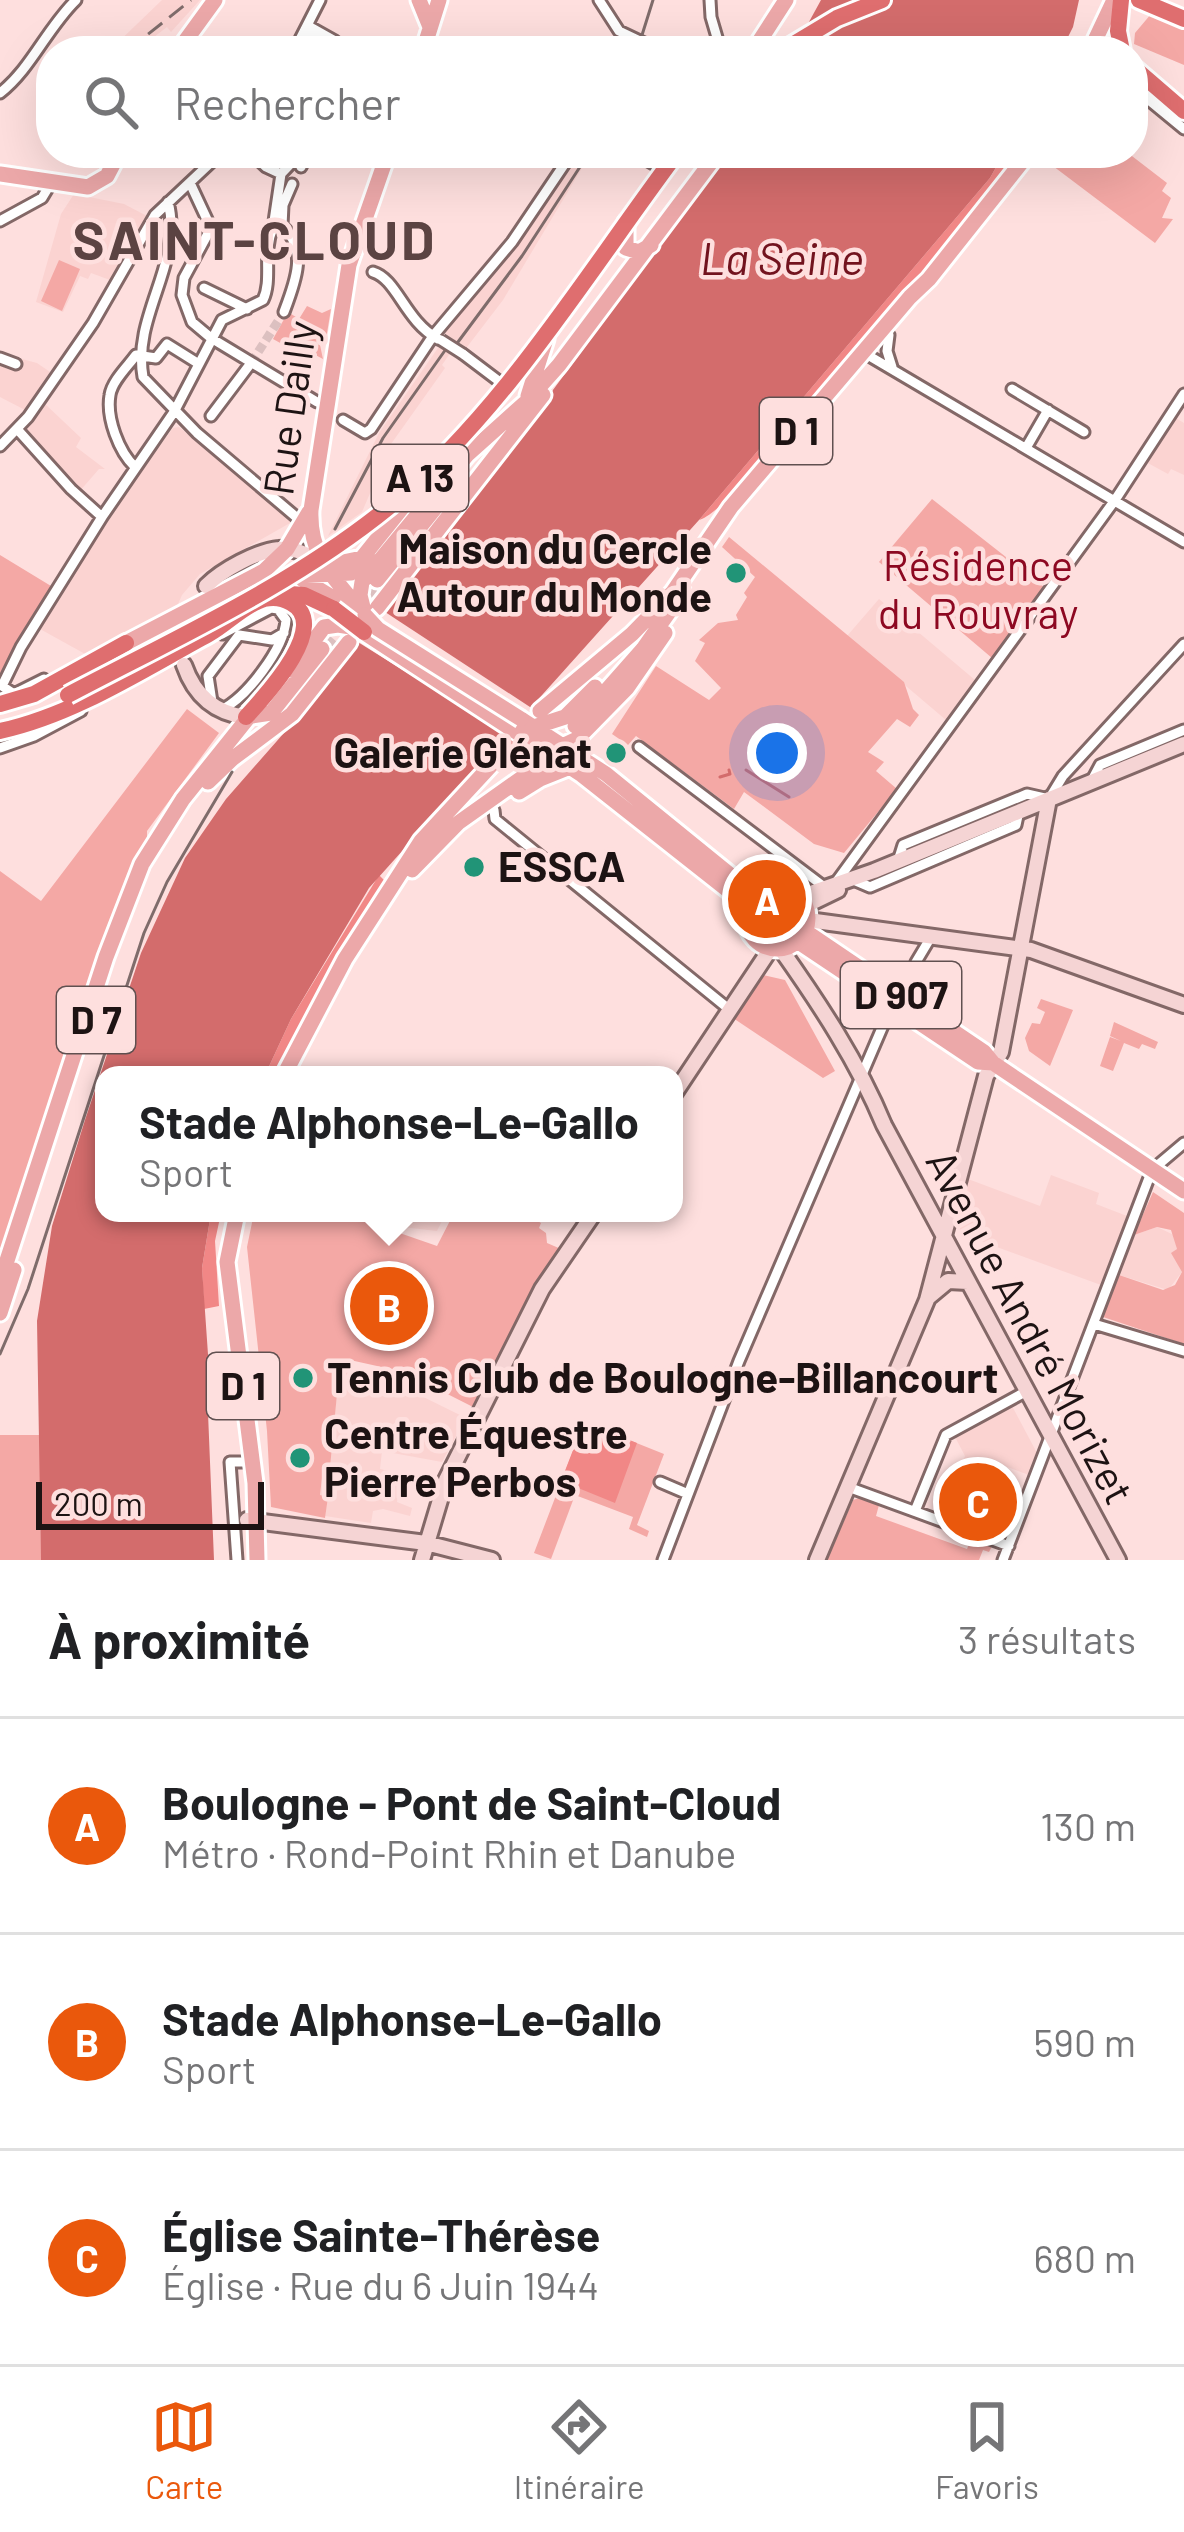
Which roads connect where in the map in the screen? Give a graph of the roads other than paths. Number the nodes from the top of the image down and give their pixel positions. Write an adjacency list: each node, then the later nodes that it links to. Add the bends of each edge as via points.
1 (76, 0): 16 (street)
2 (215, 0): 17 (main road)
3 (320, 0): 15 (street)
4 (598, 0): 22 (street)
5 (710, 0): 23 (street)
6 (859, 0): 25 (highway)
7 (882, 0): 26 (highway)
8 (1117, 0): 27 (main road); 28 (highway)
9 (1168, 0): 12 (highway)
10 (1142, 1): 14 (highway)
11 (429, 2): 21 (main road)
12 (1184, 7)
13 (782, 8): 24 (main road)
14 (1184, 19)
15 (310, 27): 18 (street); 19 (street); 20 (street)
16 (45, 36)
17 (189, 36)
18 (304, 36)
19 (312, 36)
20 (327, 36)
21 (429, 36)
22 (630, 36)
23 (717, 36)
24 (763, 36)
25 (790, 36)
26 (807, 36)
27 (1098, 36)
28 (1119, 36)
29 (36, 48): 31 (street)
30 (1148, 80): 33 (highway)
31 (0, 93)
32 (1148, 99): 34 (street)
33 (1184, 111)
34 (1184, 129)
35 (110, 168): 50 (main road, via 88,187)
36 (205, 168): 49 (street)
37 (271, 168): 47 (street)
38 (288, 168): 47 (street)
39 (383, 168): 77 (main road, Rue Dailly, via 350,265)
40 (562, 168): 66 (street)
41 (663, 168): 53 (main road, D 7)
42 (663, 168): 108 (highway, A 13, bridge, via 495,386 387,498 279,574)
43 (704, 168): 48 (main road)
44 (708, 168): 48 (main road, D 7)
45 (1017, 168): 58 (main road, D 1)
46 (0, 174): 50 (main road)
47 (280, 175): 55 (street)
48 (702, 176): 56 (main road, D 7)
49 (190, 182): 52 (street); 65 (street, via 211,228 182,295 192,322)
50 (51, 183): 54 (street, via 42,198)
51 (292, 184): 55 (street)
52 (168, 202): 67 (street, via 165,264); 84 (street)
53 (627, 219): 56 (main road, via 626,248); 63 (main road, D 7)
54 (0, 221)
55 (277, 227): 61 (street, via 268,290); 62 (street, via 288,230 298,250)
56 (652, 244): 60 (main road, D 7)
57 (373, 272): 66 (street, via 387,278 412,321)
58 (929, 279): 64 (main road, D 1); 101 (main road, D 1, via 731,507)
59 (204, 288): 61 (street)
60 (610, 300): 78 (main road, D 7); 102 (main road, D 7)
61 (247, 309): 65 (street, via 225,317)
62 (284, 312)
63 (552, 319): 74 (main road, D 7); 78 (main road, D 7)
64 (889, 335): 68 (main road, D 1); 73 (street)
65 (212, 338): 70 (street); 72 (street)
66 (437, 338): 74 (street, bridge); 83 (street, via 368,431)
67 (140, 354): 72 (street, via 156,358 170,344); 80 (street, via 145,382); 89 (street, via 110,399 118,445)
68 (871, 357): 73 (street); 101 (main road, D 1)
69 (0, 358): 71 (street)
70 (251, 363): 77 (street); 81 (street)
71 (16, 364)
72 (199, 364): 80 (street)
73 (892, 367): 88 (street)
74 (504, 385): 82 (main road, D 7); 86 (main road, via 507,405)
75 (1012, 389): 79 (street)
76 (1184, 394): 90 (street)
77 (327, 404): 92 (main road, Rue Dailly)
78 (520, 406): 86 (main road, D 7); 99 (main road, D 7); 102 (main road, D 7)
79 (1048, 410): 85 (street); 88 (street)
80 (174, 412): 89 (street); 92 (street)
81 (211, 416)
82 (482, 416): 95 (main road, D 7, via 362,558); 97 (main road, D 7, via 374,557 351,573)
83 (343, 420)
84 (17, 429): 87 (street); 91 (street)
85 (1084, 432)
86 (478, 442): 102 (main road, D 7, via 362,582)
87 (0, 446)
88 (1026, 448): 90 (street)
89 (135, 467): 91 (street)
90 (1115, 500): 93 (street); 132 (street)
91 (102, 517): 104 (street, via 2,686 14,694)
92 (308, 523): 94 (main road); 95 (main road)
93 (1184, 542)
94 (287, 549): 95 (main road); 96 (main road); 100 (main road)
95 (319, 560): 97 (main road)
96 (264, 571): 98 (main road); 104 (main road)
97 (330, 575): 98 (main road, D 7); 102 (main road)
98 (298, 576): 102 (main road)
99 (377, 580)
100 (206, 586)
101 (678, 592): 109 (main road, via 651,656); 110 (main road); 115 (main road, D 1); 116 (main road, D 1, via 643,649)
102 (362, 623): 107 (highway, bridge, via 296,593 262,596); 113 (main road, via 324,627); 115 (main road); 126 (main road, D 7, via 287,709); 162 (main road, D 7, via 292,714 211,778 170,837 132,914)
103 (284, 633): 111 (street, via 232,704); 111 (street, via 236,638 208,676); 122 (street, via 284,614 263,610)
104 (126, 644): 112 (highway)
105 (1184, 644): 128 (street)
106 (322, 649): 113 (main road, D 7, via 271,713)
107 (184, 655): 111 (main road, via 191,686); 113 (highway, via 263,600 298,607 305,635); 118 (highway)
108 (66, 692): 112 (highway, A 13); 114 (highway, A 13, via 40,710)
109 (616, 699): 123 (main road); 124 (main road)
110 (584, 700): 115 (main road, via 561,719); 123 (main road)
111 (217, 707): 113 (main road)
112 (0, 708)
113 (246, 717): 126 (main road, D 7)
114 (0, 721)
115 (526, 724): 123 (main road); 123 (main road)
116 (574, 726)
117 (1184, 730): 127 (street, via 1100,765)
118 (0, 731)
119 (1184, 744): 127 (main road)
120 (508, 747): 134 (main road, via 421,841)
121 (639, 747): 136 (street)
122 (0, 748)
123 (545, 760): 124 (main road); 125 (main road); 125 (main road); 129 (main road); 130 (main road); 134 (main road, via 454,817)
124 (588, 760): 129 (main road)
125 (570, 767): 137 (main road)
126 (203, 773): 159 (main road, D 7, via 160,832 122,912)
127 (1091, 782): 128 (main road)
128 (1049, 799): 131 (main road); 133 (street, via 1027,794 928,833 903,844); 140 (main road)
129 (638, 803): 137 (main road)
130 (494, 810): 134 (main road); 145 (street, via 495,819)
131 (1019, 811): 133 (main road); 135 (street, via 1016,825 958,852 870,887)
132 (856, 855): 135 (street); 136 (street)
133 (898, 861): 135 (main road)
134 (406, 871): 147 (main road, via 345,959)
135 (860, 878): 136 (main road); 138 (main road)
136 (830, 884): 138 (main road)
137 (752, 900): 138 (main road, via 776,887); 138 (main road, via 754,938)
138 (795, 929): 139 (main road); 143 (main road, D 907); 145 (main road); 149 (main road, Avenue André Morizet, via 808,988)
139 (932, 937): 140 (main road); 141 (street)
140 (1020, 948): 144 (main road); 146 (main road)
141 (916, 962)
142 (910, 973): 143 (street)
143 (895, 999): 146 (main road, D 907); 149 (street)
144 (1184, 1005)
145 (730, 1010): 148 (main road)
146 (992, 1064): 151 (main road, D 907); 153 (main road)
147 (293, 1066)
148 (683, 1080)
149 (859, 1081): 154 (main road, Avenue André Morizet); 170 (street)
150 (1184, 1143): 151 (street)
151 (1152, 1169): 152 (main road, D 907); 163 (street)
152 (1184, 1191)
153 (955, 1192): 154 (main road, via 941,1202); 158 (main road)
154 (922, 1198): 158 (main road, Avenue André Morizet)
155 (225, 1222): 167 (main road, D 1, via 220,1262)
156 (235, 1222): 172 (main road, D 1, via 227,1262)
157 (588, 1222): 173 (main road, via 532,1308 446,1480)
158 (945, 1239): 160 (main road, Avenue André Morizet); 161 (main road)
159 (0, 1282)
160 (968, 1282): 161 (main road, via 942,1283); 165 (main road, Avenue André Morizet)
161 (927, 1300): 169 (main road)
162 (2, 1308)
163 (1094, 1324): 164 (street); 166 (street)
164 (1184, 1351)
165 (1027, 1391): 166 (main road, Avenue André Morizet); 171 (street, via 946,1435)
166 (1051, 1437): 174 (street); 182 (main road, Avenue André Morizet)
167 (235, 1459): 172 (main road, D 1); 175 (street)
168 (660, 1482): 170 (street)
169 (848, 1486): 171 (street); 180 (main road)
170 (688, 1494): 179 (street)
171 (916, 1511): 174 (street)
172 (251, 1520): 173 (main road); 176 (main road, D 1)
173 (427, 1543): 177 (main road); 178 (main road)
174 (1009, 1546): 181 (street)
175 (237, 1560)
176 (253, 1560)
177 (422, 1560)
178 (492, 1560)
179 (663, 1560)
180 (817, 1560)
181 (1004, 1560)
182 (1118, 1560)

